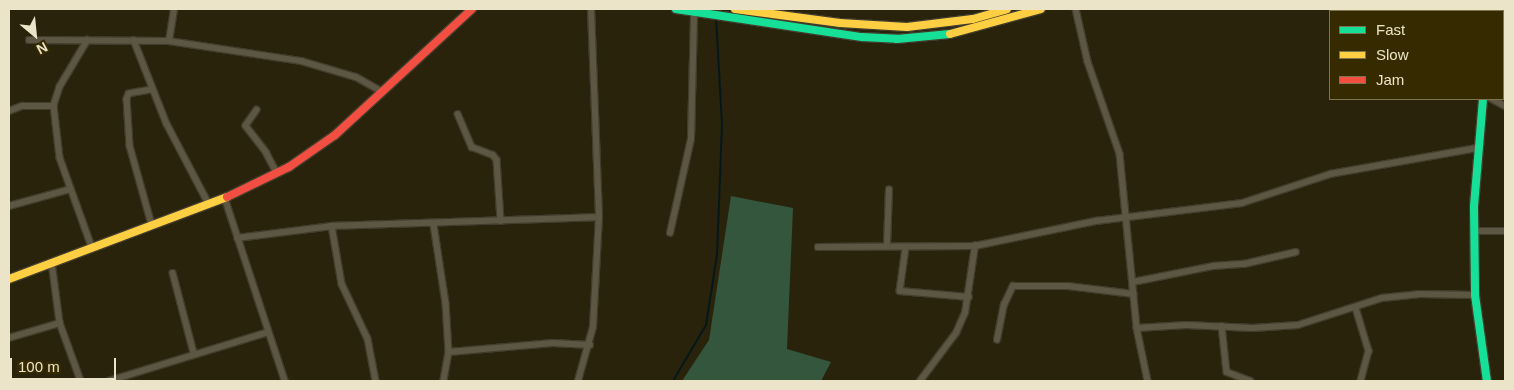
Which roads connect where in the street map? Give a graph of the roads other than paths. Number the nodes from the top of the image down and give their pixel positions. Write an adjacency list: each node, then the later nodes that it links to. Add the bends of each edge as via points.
1 (174, 9): 15 (street)
2 (472, 9): 18 (main road)
3 (591, 9): 34 (street)
4 (676, 9): 10 (main road)
5 (735, 9): 9 (main road)
6 (1007, 9): 9 (main road, via 973,19 907,27 840,23)
7 (1041, 9): 10 (main road, via 990,26 929,38 862,37)
8 (1076, 9): 33 (street, via 1088,62 1118,145)
9 (768, 10)
10 (694, 12): 41 (street, via 692,138)
11 (29, 40): 14 (street)
12 (88, 40): 13 (street); 14 (street); 16 (street)
13 (134, 40): 15 (street); 17 (street)
14 (80, 41): 16 (street)
15 (169, 42): 18 (street, via 301,61 356,77)
16 (81, 50): 21 (street, via 60,87)
17 (152, 90): 31 (street); 36 (street, via 129,94 127,99 130,146)
18 (381, 91): 27 (main road, via 335,135)
19 (1483, 100): 26 (main road)
20 (1494, 100): 22 (street)
21 (54, 106): 23 (street, via 22,106); 28 (street, via 60,158)
22 (1505, 106)
23 (9, 110)
24 (257, 110): 27 (street, via 246,126)
25 (458, 114): 35 (street, via 472,147 493,155 497,160)
26 (1477, 148): 33 (street, via 1330,174 1242,203); 39 (main road)
27 (277, 173): 30 (main road)
28 (71, 189): 32 (street); 45 (street)
29 (888, 190): 43 (street)
30 (226, 198): 31 (main road); 42 (street)
31 (208, 204): 36 (main road)
32 (9, 206)
33 (1128, 216): 44 (street, via 1029,232); 52 (street)
34 (599, 217): 35 (street); 63 (street)
35 (501, 221): 37 (street)
36 (152, 225): 45 (main road)
37 (434, 225): 38 (street); 64 (street, via 446,303)
38 (332, 226): 42 (street); 69 (street, via 342,284 368,339)
39 (1474, 231): 40 (street); 54 (main road)
40 (1505, 231)
41 (670, 233)
42 (237, 238): 60 (street)
43 (887, 246): 46 (street); 47 (street)
44 (975, 246): 47 (street); 55 (street)
45 (92, 247): 49 (main road)
46 (818, 247)
47 (906, 248): 55 (street, via 900,291)
48 (1296, 252): 52 (street)
49 (52, 262): 51 (main road); 57 (street)
50 (173, 273): 65 (street)
51 (9, 278)
52 (1133, 282): 53 (street)
53 (1134, 294): 59 (street); 62 (street, via 1068,286 1013,286 1004,305)
54 (1475, 295): 56 (street, via 1400,295); 76 (main road)
55 (969, 297): 72 (street, via 956,333)
56 (1356, 308): 58 (street, via 1298,325); 75 (street, via 1369,351)
57 (60, 323): 61 (street); 66 (street)
58 (1222, 326): 59 (street); 74 (street, via 1227,372)
59 (1137, 328): 73 (street)
60 (268, 332): 65 (street); 68 (street)
61 (9, 338)
62 (997, 340)
63 (590, 345): 64 (street, via 553,343); 71 (street)
64 (449, 352): 70 (street)
65 (194, 353): 67 (street)
66 (81, 381)
67 (109, 381)
68 (285, 381)
69 (376, 381)
70 (444, 381)
71 (578, 381)
72 (920, 381)
73 (1148, 381)
74 (1250, 381)
75 (1361, 381)
76 (1488, 381)

